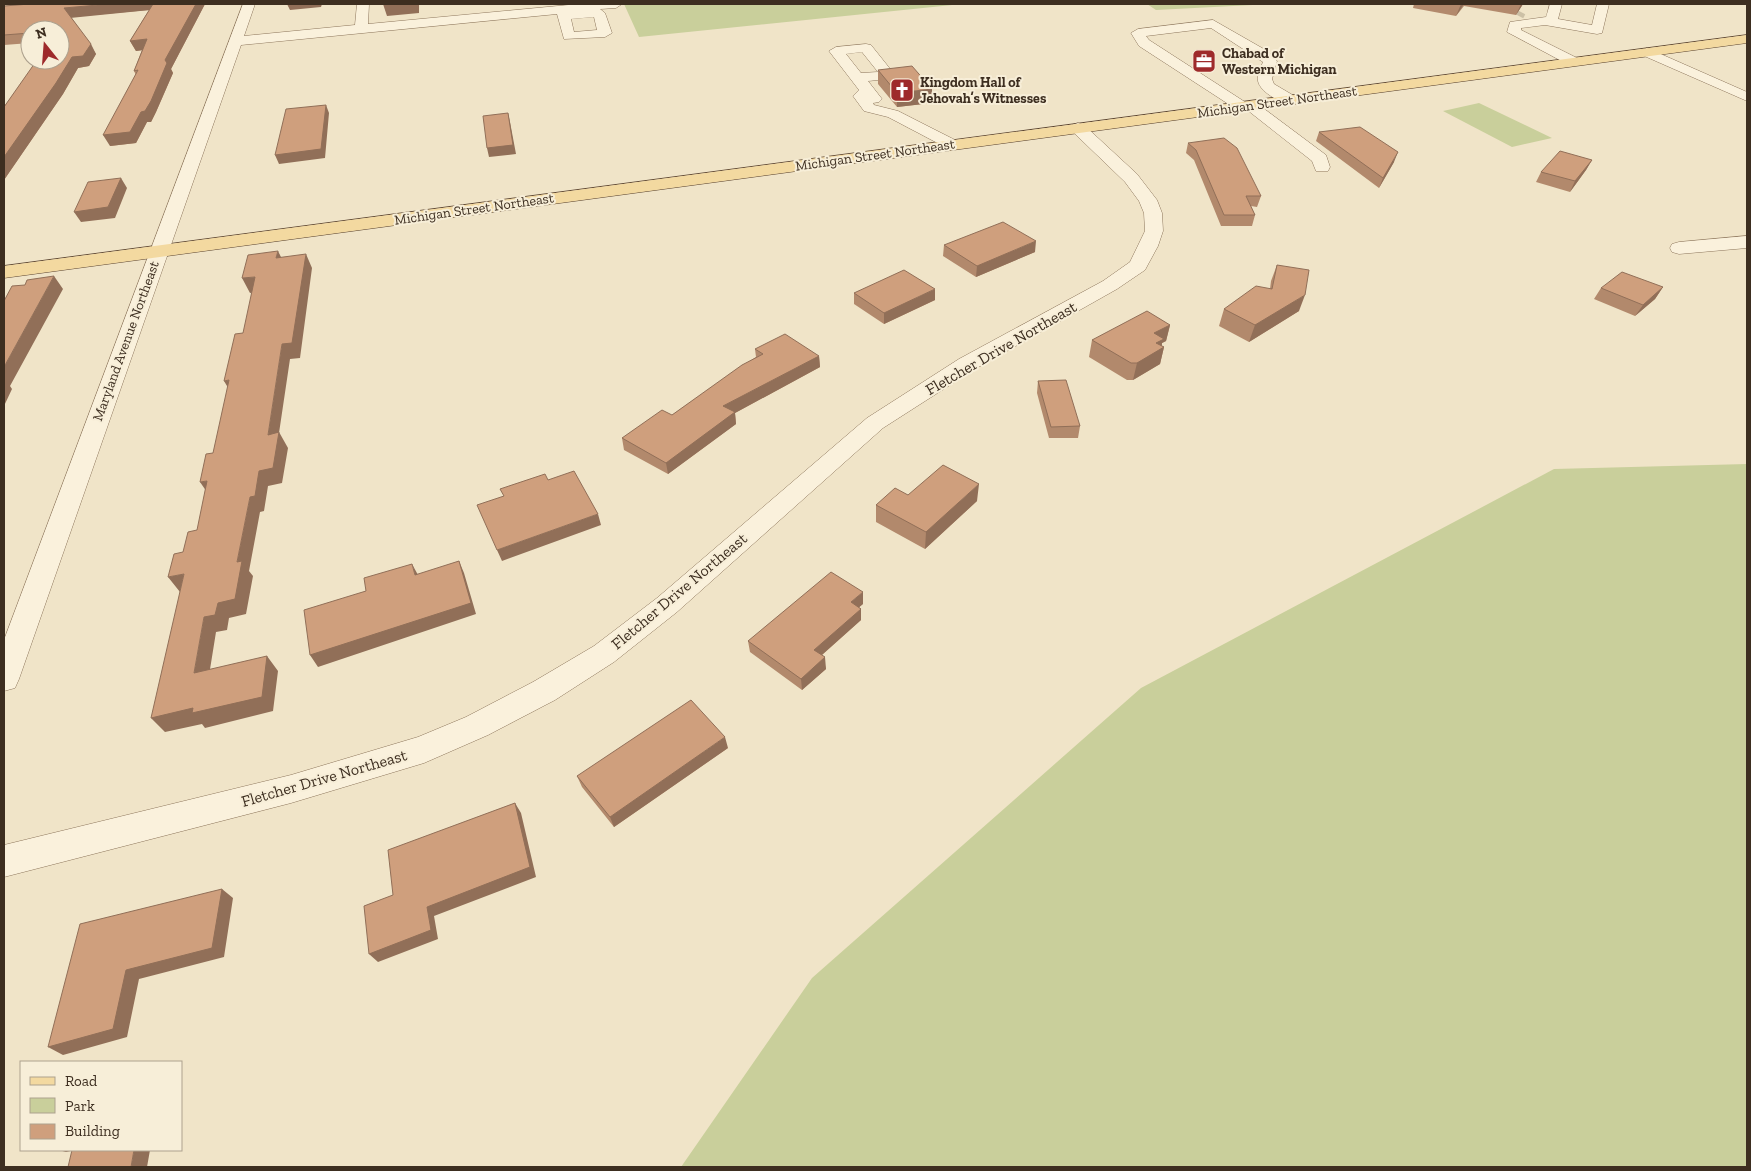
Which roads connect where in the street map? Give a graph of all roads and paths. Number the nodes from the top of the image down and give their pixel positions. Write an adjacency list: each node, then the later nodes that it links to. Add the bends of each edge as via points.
1 (249, 4): 13 (street, Maryland Avenue Northeast)
2 (363, 4): 11 (street)
3 (466, 4): 9 (street)
4 (616, 4): 7 (street)
5 (1556, 4): 10 (street, via 1551,20)
6 (1604, 4): 10 (street, via 1597,30)
7 (597, 5): 8 (street, via 563,13)
8 (507, 9): 9 (street)
9 (467, 18): 11 (street)
10 (1546, 21): 15 (street, via 1516,20 1515,34)
11 (360, 29): 13 (street)
12 (1747, 39): 14 (main road, Michigan Street Northeast)
13 (236, 41): 25 (street, Maryland Avenue Northeast)
14 (1647, 52): 15 (main road, Michigan Street Northeast); 17 (street)
15 (1574, 62): 18 (main road, Michigan Street Northeast)
16 (857, 78): 21 (street, via 875,100 893,114)
17 (1747, 97)
18 (1291, 100): 19 (main road, Michigan Street Northeast); 19 (street, via 1267,86 1265,79 1270,61 1264,55 1213,24 1138,33 1144,43)
19 (1246, 106): 20 (main road, Michigan Street Northeast); 22 (street, via 1320,159)
20 (1078, 128): 21 (main road, Michigan Street Northeast); 28 (street, Fletcher Drive Northeast, via 1131,178 1148,200 1154,231 1138,266 1110,285 967,364 875,423 667,605 604,654 544,691 424,749 291,789)
21 (953, 145): 25 (main road, Michigan Street Northeast)
22 (1322, 167)
23 (1747, 242): 24 (street)
24 (1679, 248)
25 (159, 251): 26 (main road, Michigan Street Northeast); 27 (street, Maryland Avenue Northeast)
26 (4, 272)
27 (4, 679)
28 (4, 860)

